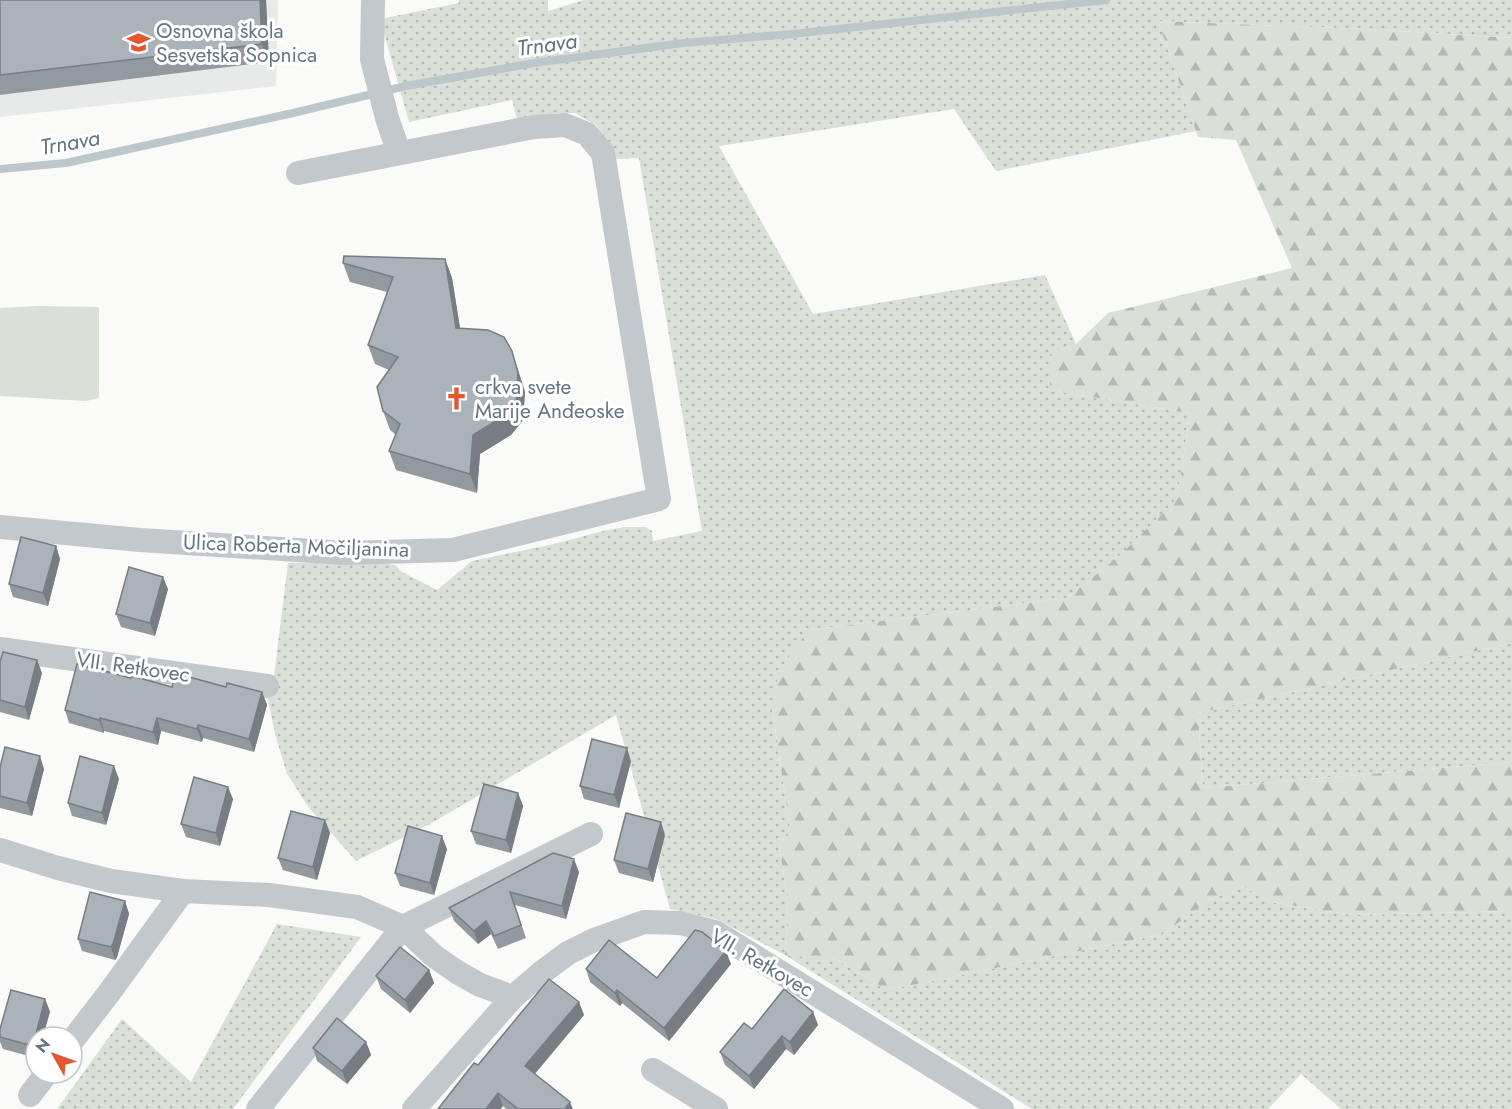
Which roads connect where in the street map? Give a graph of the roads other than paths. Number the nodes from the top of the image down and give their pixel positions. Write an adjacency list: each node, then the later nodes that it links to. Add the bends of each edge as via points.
1 (373, 0): 2 (street, via 372,59)
2 (399, 153): 3 (street); 4 (street, Ulica Roberta Močiljanina, via 565,124 587,134 603,153 658,500 453,550 345,553)
3 (298, 173)
4 (0, 527)
5 (0, 649): 6 (street, VII. Retkovec)
6 (267, 686)
7 (591, 834): 10 (street)
8 (0, 850): 9 (street, via 111,881)
9 (183, 891): 10 (street, via 269,895 346,905); 12 (street)
10 (403, 927): 11 (street, via 457,972); 16 (street)
11 (513, 997): 17 (street, VII. Retkovec); 19 (street, VII. Retkovec, via 568,953 594,940 644,922 680,923 715,932)
12 (84, 1025)
13 (653, 1070): 18 (street)
14 (38, 1085): 15 (street)
15 (30, 1095)
16 (258, 1109)
17 (414, 1109)
18 (716, 1109)
19 (1002, 1109)

